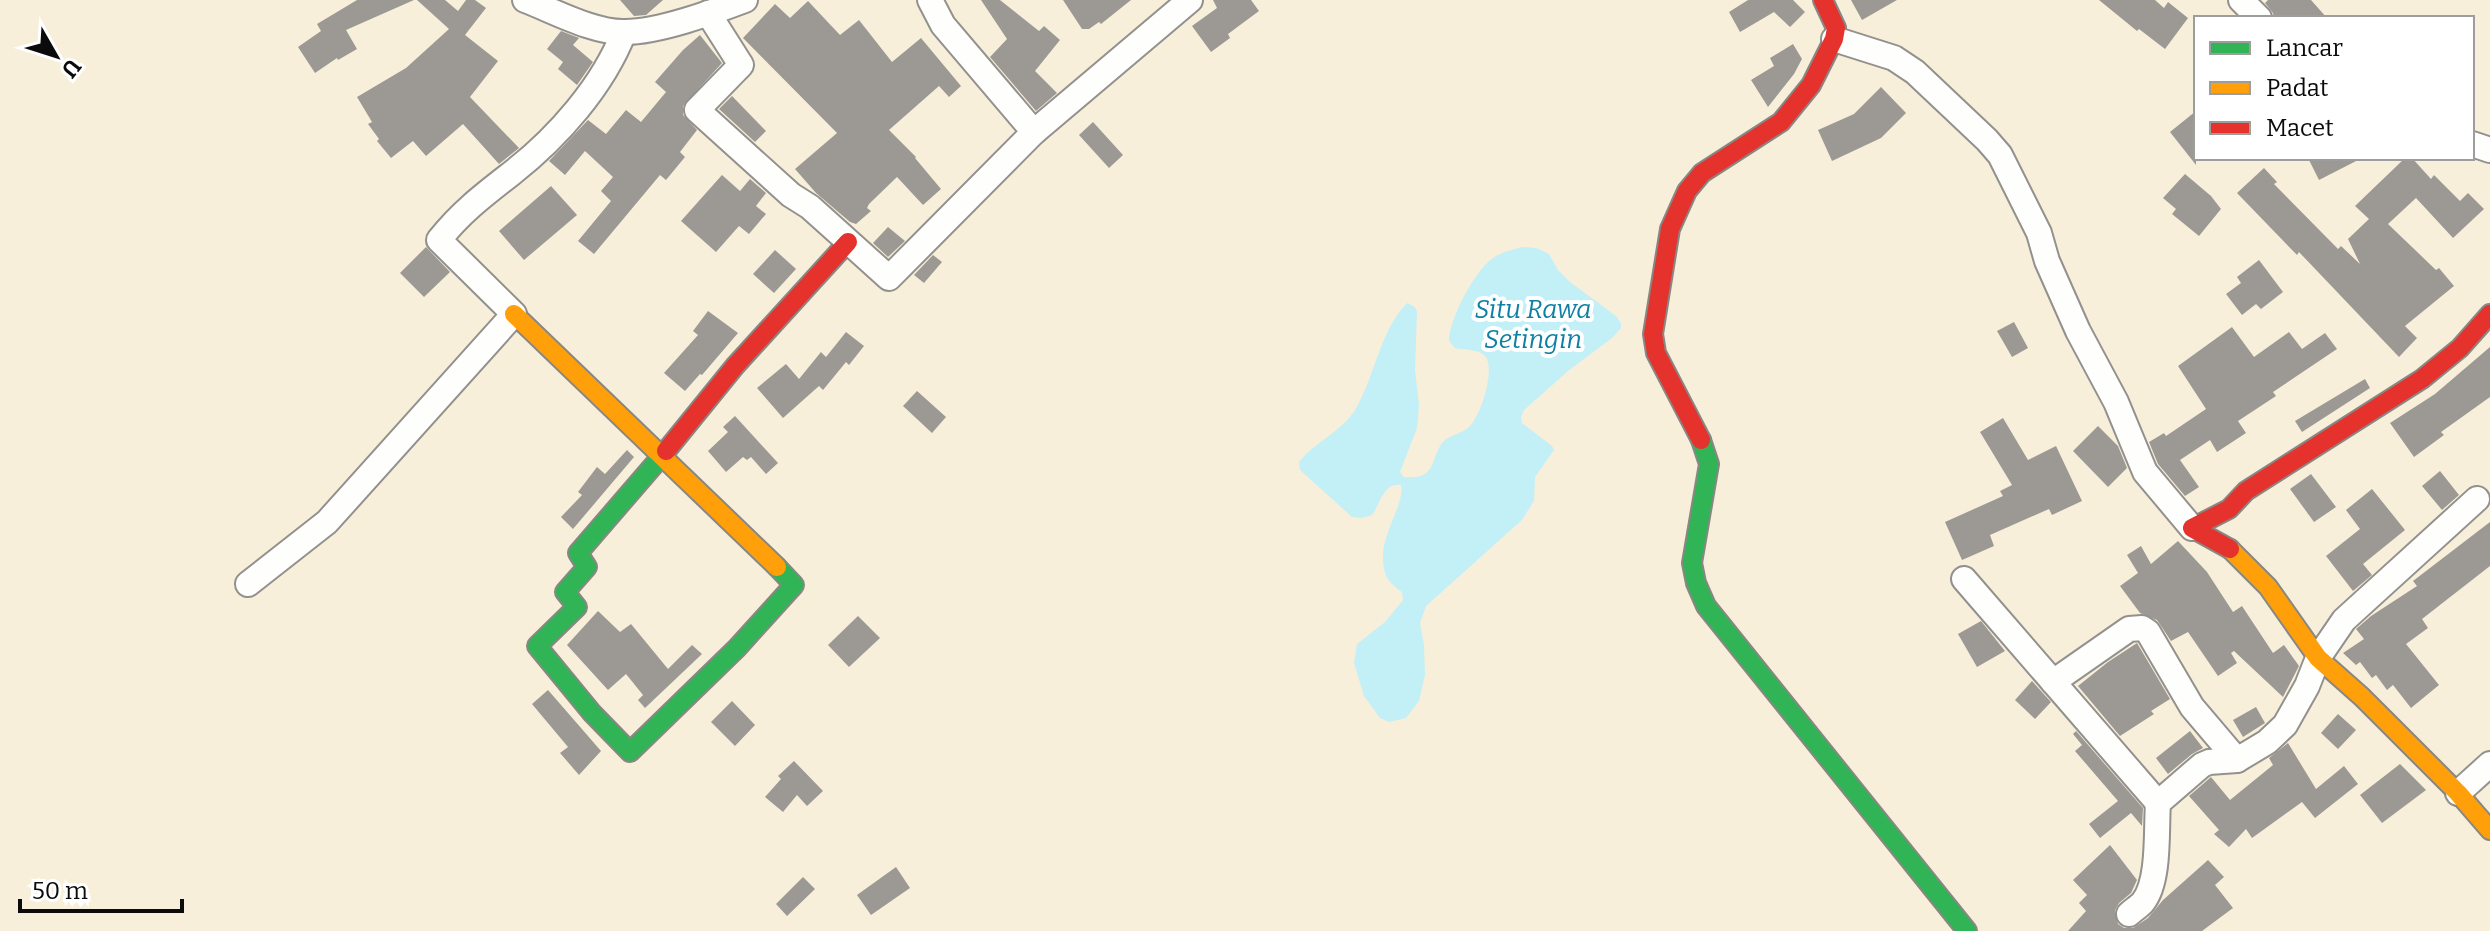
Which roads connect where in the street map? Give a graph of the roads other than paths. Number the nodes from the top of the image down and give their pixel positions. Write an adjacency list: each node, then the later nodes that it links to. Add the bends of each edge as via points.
1 (525, 0): 9 (street)
2 (745, 0): 7 (street)
3 (930, 0): 11 (street, via 943,25)
4 (1190, 0): 11 (street)
5 (1823, 0): 10 (street, via 1836,28)
6 (2241, 0): 8 (street)
7 (708, 13): 9 (street); 12 (street, via 741,65 697,110)
8 (2257, 16)
9 (624, 32): 13 (street, via 606,69 553,135 439,240)
10 (1834, 39): 17 (street, via 1894,58 1915,72 2000,155 2145,472); 28 (street, via 1811,85 1781,122 1702,173 1687,191 1670,229 1653,334 1656,353 1709,464 1692,563 1706,606)
11 (1034, 132): 12 (street, via 892,277)
12 (848, 242): 15 (street)
13 (514, 314): 15 (street); 19 (street, via 327,522)
14 (2490, 314): 17 (street, via 2422,379 2246,491 2229,509)
15 (662, 456): 15 (street, via 578,553 587,567 565,592 577,607 537,646 630,752 794,585)
16 (2477, 499): 20 (street, via 2344,620)
17 (2192, 528): 20 (street, via 2231,549 2259,577)
18 (1964, 579): 21 (street)
19 (248, 584)
20 (2318, 658): 22 (street, via 2285,725); 24 (street)
21 (2053, 682): 22 (street, via 2129,629 2142,628 2192,707); 25 (street)
22 (2237, 760): 25 (street, via 2202,765)
23 (2490, 764): 24 (street)
24 (2458, 793): 26 (street)
25 (2158, 803): 27 (street, via 2151,884 2144,901)
26 (2490, 830)
27 (2129, 914)
28 (1967, 931)

